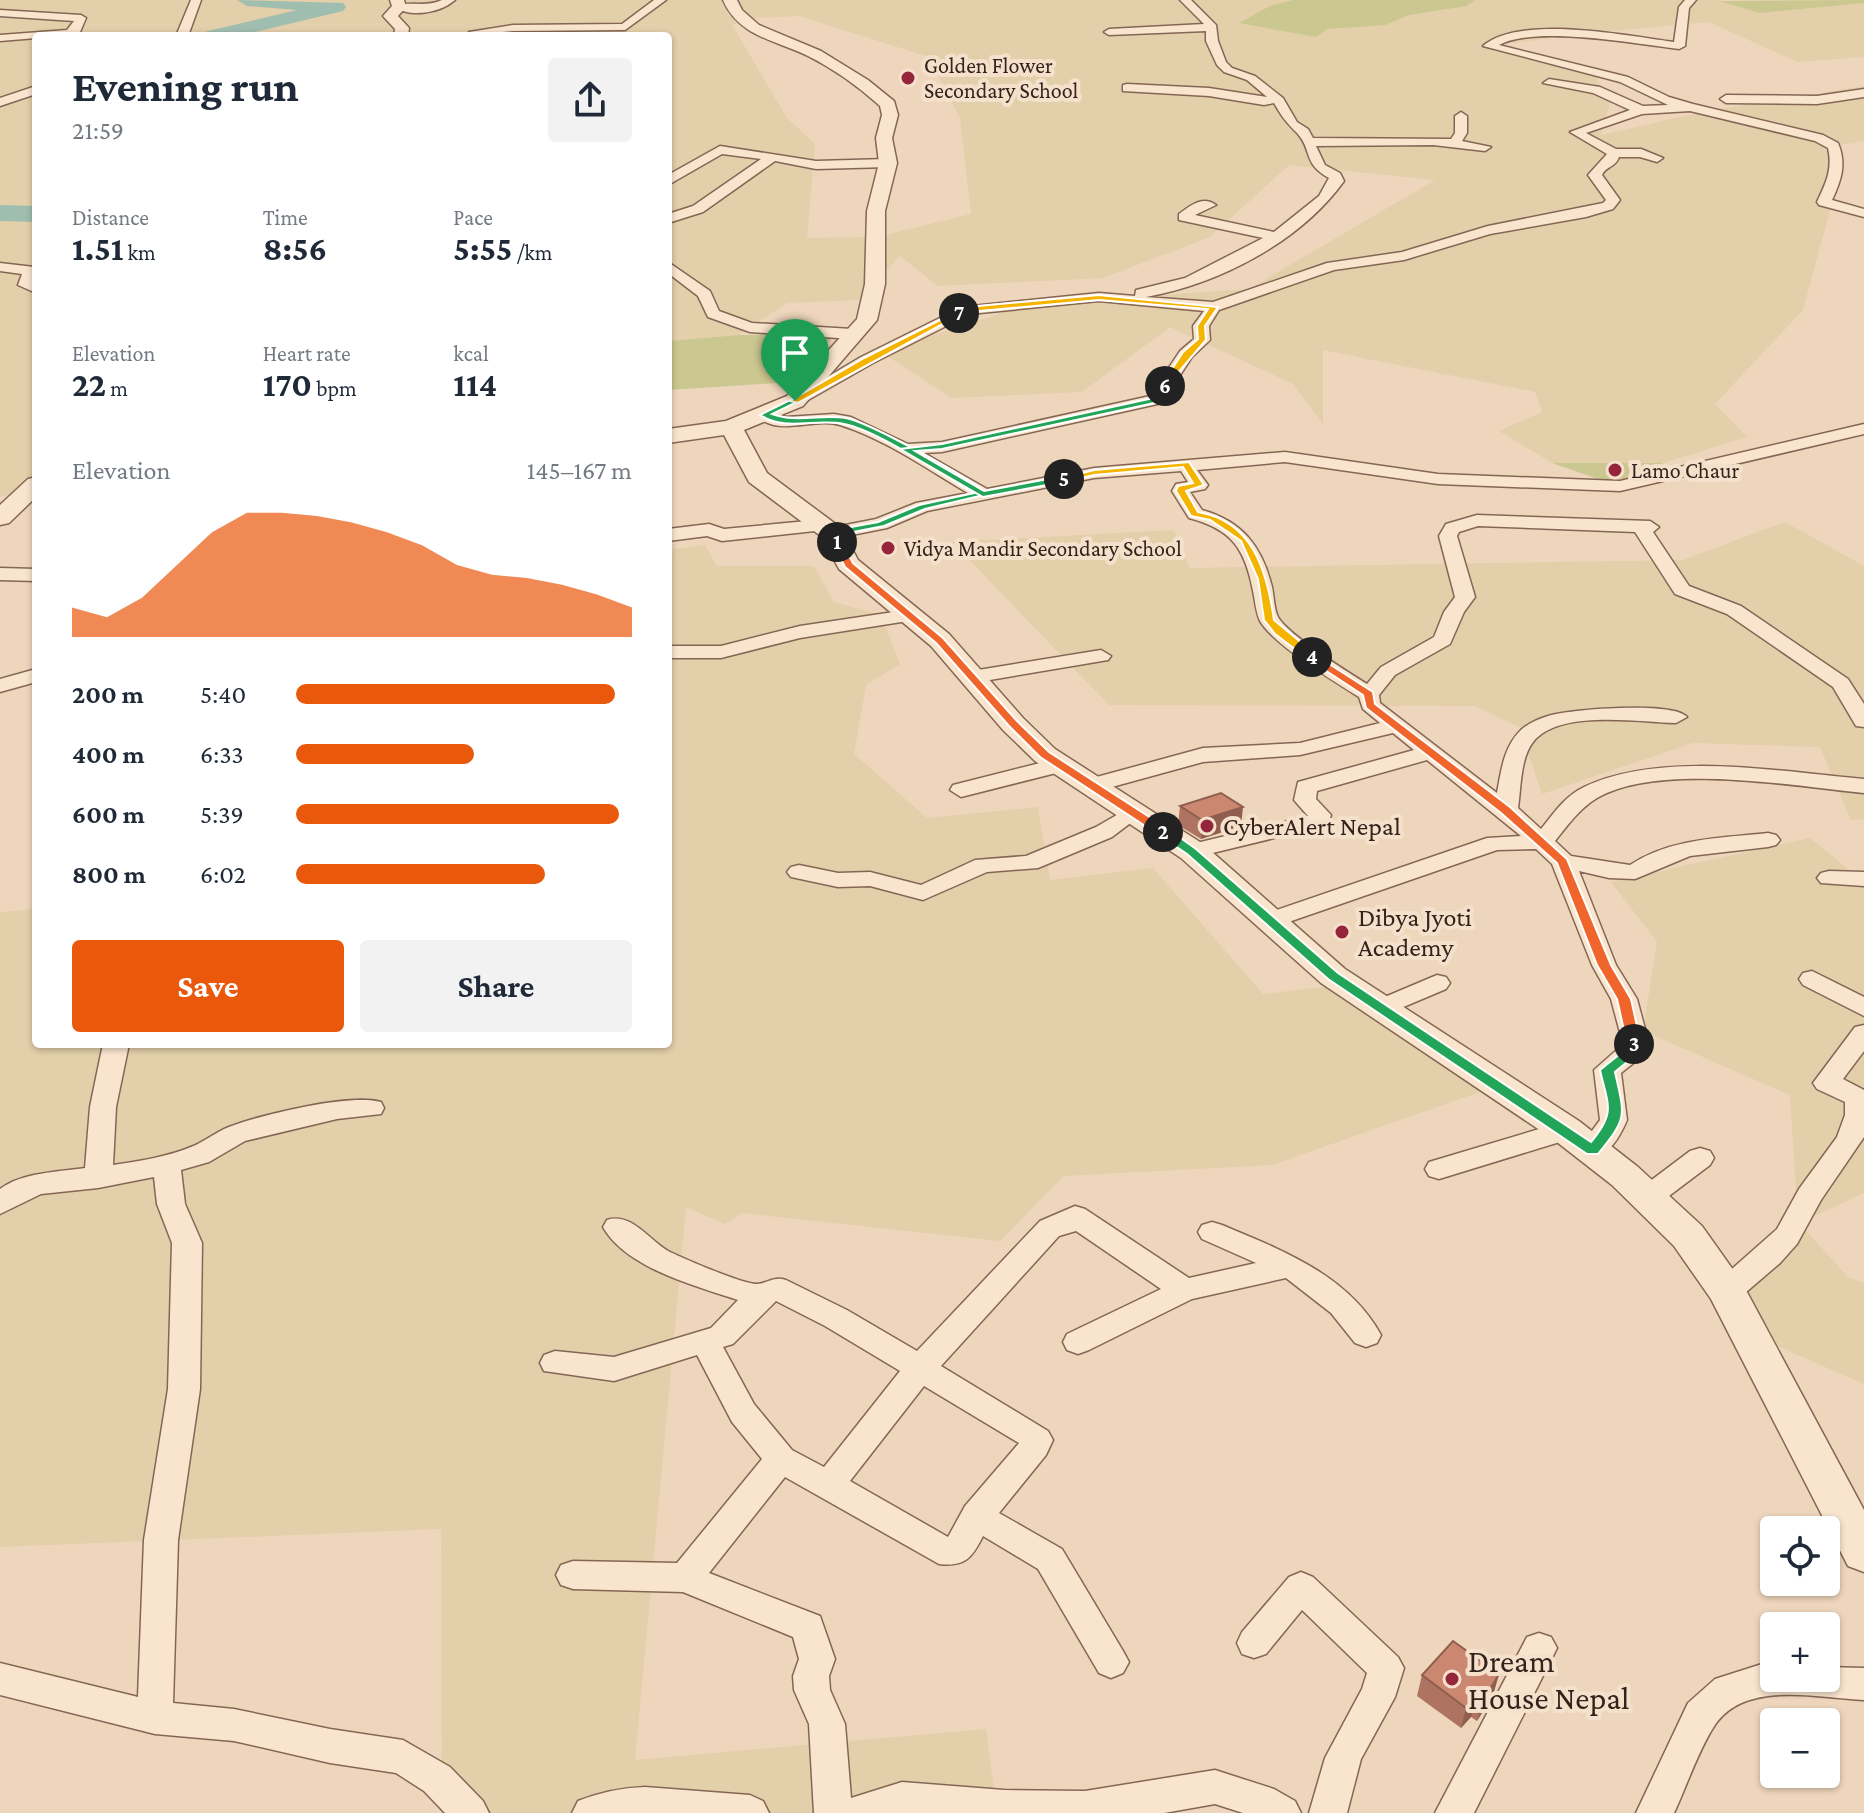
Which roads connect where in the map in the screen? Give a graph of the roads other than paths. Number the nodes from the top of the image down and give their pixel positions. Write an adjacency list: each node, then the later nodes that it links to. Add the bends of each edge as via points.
1 (196, 0): 11 (street)
2 (450, 0): 7 (street, via 433,9)
3 (661, 0): 13 (street, via 625,27)
4 (730, 0): 34 (street, via 740,19 819,56 888,104)
5 (1185, 0): 9 (street)
6 (1691, 0): 25 (street, via 1684,7 1679,46 1580,34 1509,36 1496,38 1489,46 1624,79)
7 (398, 3): 12 (street, via 390,16)
8 (0, 13): 10 (street, via 81,18)
9 (1212, 27): 14 (street); 21 (street, via 1221,63)
10 (73, 32)
11 (184, 32)
12 (402, 32)
13 (474, 32)
14 (1109, 32)
15 (32, 37): 16 (street)
16 (0, 38)
17 (1549, 83): 26 (street, via 1596,90)
18 (1127, 88): 21 (street)
19 (32, 92): 23 (street)
20 (1864, 93): 22 (street, via 1817,100)
21 (1276, 99): 28 (street)
22 (1726, 99)
23 (0, 104): 24 (street)
24 (32, 107)
25 (1690, 107): 26 (street); 37 (street, via 1834,146 1837,179 1824,202)
26 (1641, 110): 31 (street, via 1576,132)
27 (1461, 116): 29 (street)
28 (1308, 142): 29 (street); 39 (street, via 1319,167 1337,181 1311,211)
29 (1455, 142): 30 (street)
30 (1485, 147)
31 (1614, 153): 33 (street); 44 (street, via 1595,175 1613,200 1608,206 1488,230 1404,256 1332,266)
32 (773, 157): 34 (street, via 816,165); 35 (street, via 720,150); 38 (street, via 698,209)
33 (1657, 158)
34 (888, 163): 45 (street, via 876,211 871,306 867,320)
35 (672, 179)
36 (1209, 205): 39 (street, via 1184,217)
37 (1864, 213)
38 (672, 218)
39 (1276, 237): 43 (street, via 1182,284)
40 (0, 267): 42 (street, via 29,270 25,285)
41 (672, 269): 45 (street, via 705,294 713,314 750,327)
42 (32, 288)
43 (1112, 299): 44 (street); 46 (street, via 967,310)
44 (1214, 307): 51 (street, via 1201,326 1202,340 1186,354 1156,400 942,447)
45 (852, 334): 46 (street)
46 (795, 401): 47 (street)
47 (764, 415): 48 (street); 51 (street, via 785,422 845,421)
48 (731, 427): 50 (street); 56 (street, via 757,477)
49 (1864, 429): 52 (street, via 1620,486 1438,479 1285,457)
50 (672, 435)
51 (904, 449): 54 (street)
52 (1185, 464): 54 (street, via 1094,473); 66 (street, via 1199,485 1181,491 1195,514 1213,517 1245,540 1263,579 1269,620 1316,661)
53 (32, 488): 55 (street)
54 (983, 494): 56 (street, via 922,507 881,524)
55 (0, 518)
56 (825, 529): 57 (street); 60 (street, via 848,564)
57 (672, 535)
58 (0, 574): 59 (street)
59 (32, 575)
60 (907, 616): 61 (street, via 800,632 721,652); 64 (street, via 940,640)
61 (672, 652)
62 (1101, 656): 64 (street)
63 (32, 676): 65 (street)
64 (972, 677): 71 (street, via 1013,724)
65 (0, 686)
66 (1369, 694): 68 (street, via 1388,671 1443,640 1465,597 1448,536 1452,528 1477,520 1568,522 1646,528 1682,590 1734,610 1841,683); 69 (street, via 1370,705)
67 (1676, 717): 75 (street, via 1600,715 1545,723 1525,738)
68 (1864, 721)
69 (1398, 725): 70 (street); 72 (street, via 1309,747 1203,755)
70 (1430, 752): 75 (street); 79 (street, via 1306,787 1305,800 1320,820)
71 (1060, 765): 72 (street); 74 (street)
72 (1090, 786): 76 (street)
73 (1864, 786): 78 (street, via 1724,773 1649,775 1593,791 1573,804)
74 (961, 790)
75 (1506, 810): 78 (street)
76 (1134, 812): 79 (street); 81 (street, via 1104,832 1030,863 983,865 923,893 870,879 838,880)
77 (1768, 840): 80 (street, via 1686,849 1635,872)
78 (1542, 842): 80 (street); 84 (street, via 1495,843)
79 (1192, 851): 84 (street)
80 (1563, 861): 93 (street, via 1604,965 1624,999 1635,1040 1632,1051 1607,1070 1614,1124)
81 (799, 872)
82 (1829, 878): 83 (street)
83 (1864, 879)
84 (1268, 921): 87 (street, via 1333,976)
85 (1812, 979): 88 (street)
86 (1437, 983): 87 (street)
87 (1382, 1008): 92 (street)
88 (1864, 1008)
89 (1864, 1033): 104 (street, via 1826,1083 1851,1092 1859,1103 1858,1118 1838,1158 1781,1245)
90 (115, 1048): 97 (street, via 103,1107)
91 (371, 1108): 95 (street, via 337,1110 237,1134 199,1155)
92 (1566, 1130): 93 (street); 96 (street)
93 (1592, 1150): 98 (street)
94 (1700, 1158): 98 (street)
95 (166, 1163): 97 (street); 122 (street, via 187,1258 184,1389 161,1540)
96 (1439, 1169)
97 (98, 1178): 99 (street, via 38,1184)
98 (1647, 1198): 104 (street, via 1688,1236)
99 (0, 1204)
100 (617, 1227): 105 (street, via 679,1269)
101 (1212, 1232): 102 (street)
102 (1291, 1266): 103 (street); 106 (street, via 1342,1305)
103 (1185, 1290): 108 (street); 110 (street, via 1075,1216 1050,1228)
104 (1727, 1291): 114 (street)
105 (760, 1296): 107 (street, via 722,1336); 110 (street, via 776,1288)
106 (1366, 1335)
107 (704, 1340): 109 (street, via 614,1369); 111 (street, via 743,1413)
108 (1078, 1342)
109 (555, 1363)
110 (920, 1368): 112 (street); 113 (street, via 1037,1440)
111 (781, 1459): 112 (street); 116 (street)
112 (829, 1484): 113 (street, via 939,1550 955,1552)
113 (977, 1516): 119 (street, via 1050,1559)
114 (1864, 1553)
115 (573, 1575): 116 (street)
116 (685, 1578): 127 (street, via 808,1627 817,1659 812,1690 827,1724)
117 (1254, 1643): 130 (street, via 1301,1587 1386,1668 1384,1683 1334,1784)
118 (1539, 1648): 131 (street)
119 (1111, 1662)
120 (0, 1679): 122 (street)
121 (1864, 1684): 132 (street, via 1762,1680 1728,1690 1701,1714)
122 (155, 1718): 124 (street, via 234,1725 403,1757 437,1779)
123 (1060, 1810): 128 (street, via 902,1799); 129 (street, via 1215,1787)
124 (470, 1813)
125 (591, 1813): 126 (street, via 603,1807 645,1806)
126 (750, 1813)
127 (833, 1813)
128 (857, 1813)
129 (1282, 1813)
130 (1328, 1813)
131 (1454, 1813)
132 (1655, 1813)

